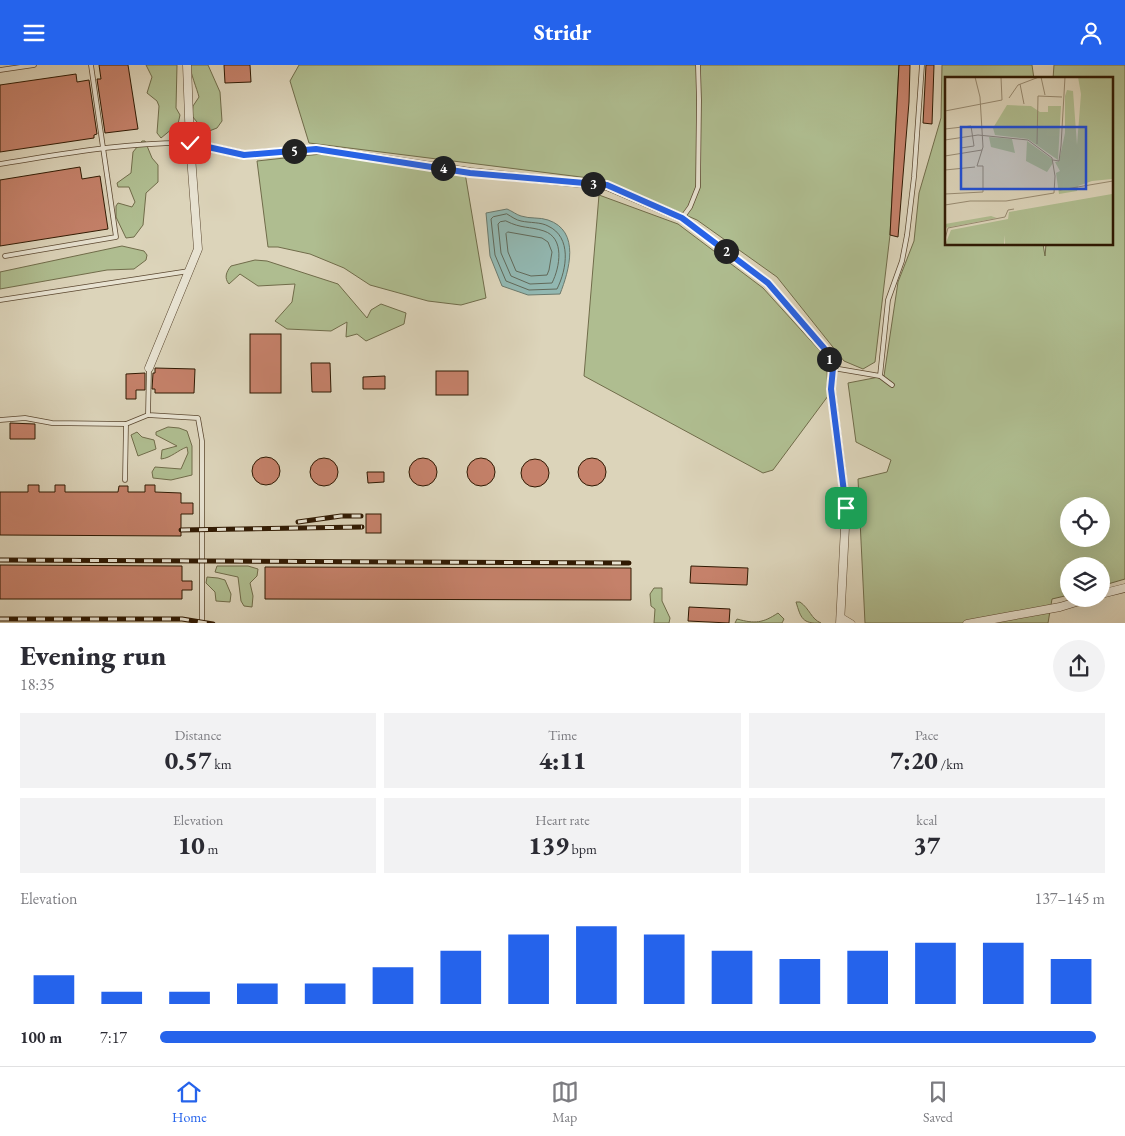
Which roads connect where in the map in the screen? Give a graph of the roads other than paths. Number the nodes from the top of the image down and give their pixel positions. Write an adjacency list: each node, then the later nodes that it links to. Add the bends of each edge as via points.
1 (34, 65): 6 (lane)
2 (91, 65): 8 (lane)
3 (186, 65): 7 (street)
4 (698, 65): 10 (lane, via 698,187)
5 (922, 65): 16 (lane, via 907,235 888,300)
6 (0, 70)
7 (190, 143): 8 (lane); 10 (street, via 244,155 316,149 470,173 607,185); 12 (street, via 198,249)
8 (102, 148): 9 (lane); 11 (lane, via 116,237)
9 (0, 164)
10 (682, 218): 15 (street, via 768,283 824,348)
11 (5, 256)
12 (189, 271): 13 (lane); 14 (street)
13 (0, 300)
14 (149, 368): 18 (lane)
15 (833, 368): 16 (lane); 25 (street, via 831,389 846,508)
16 (880, 376): 17 (lane)
17 (892, 385)
18 (148, 415): 20 (lane); 26 (lane, via 198,418 202,441)
19 (0, 419): 20 (lane)
20 (126, 424): 21 (lane)
21 (125, 480)
22 (1125, 588): 23 (street)
23 (1110, 592)
24 (1060, 607): 28 (street)
25 (840, 621): 27 (street)
26 (202, 623)
27 (851, 623)
28 (967, 623)

